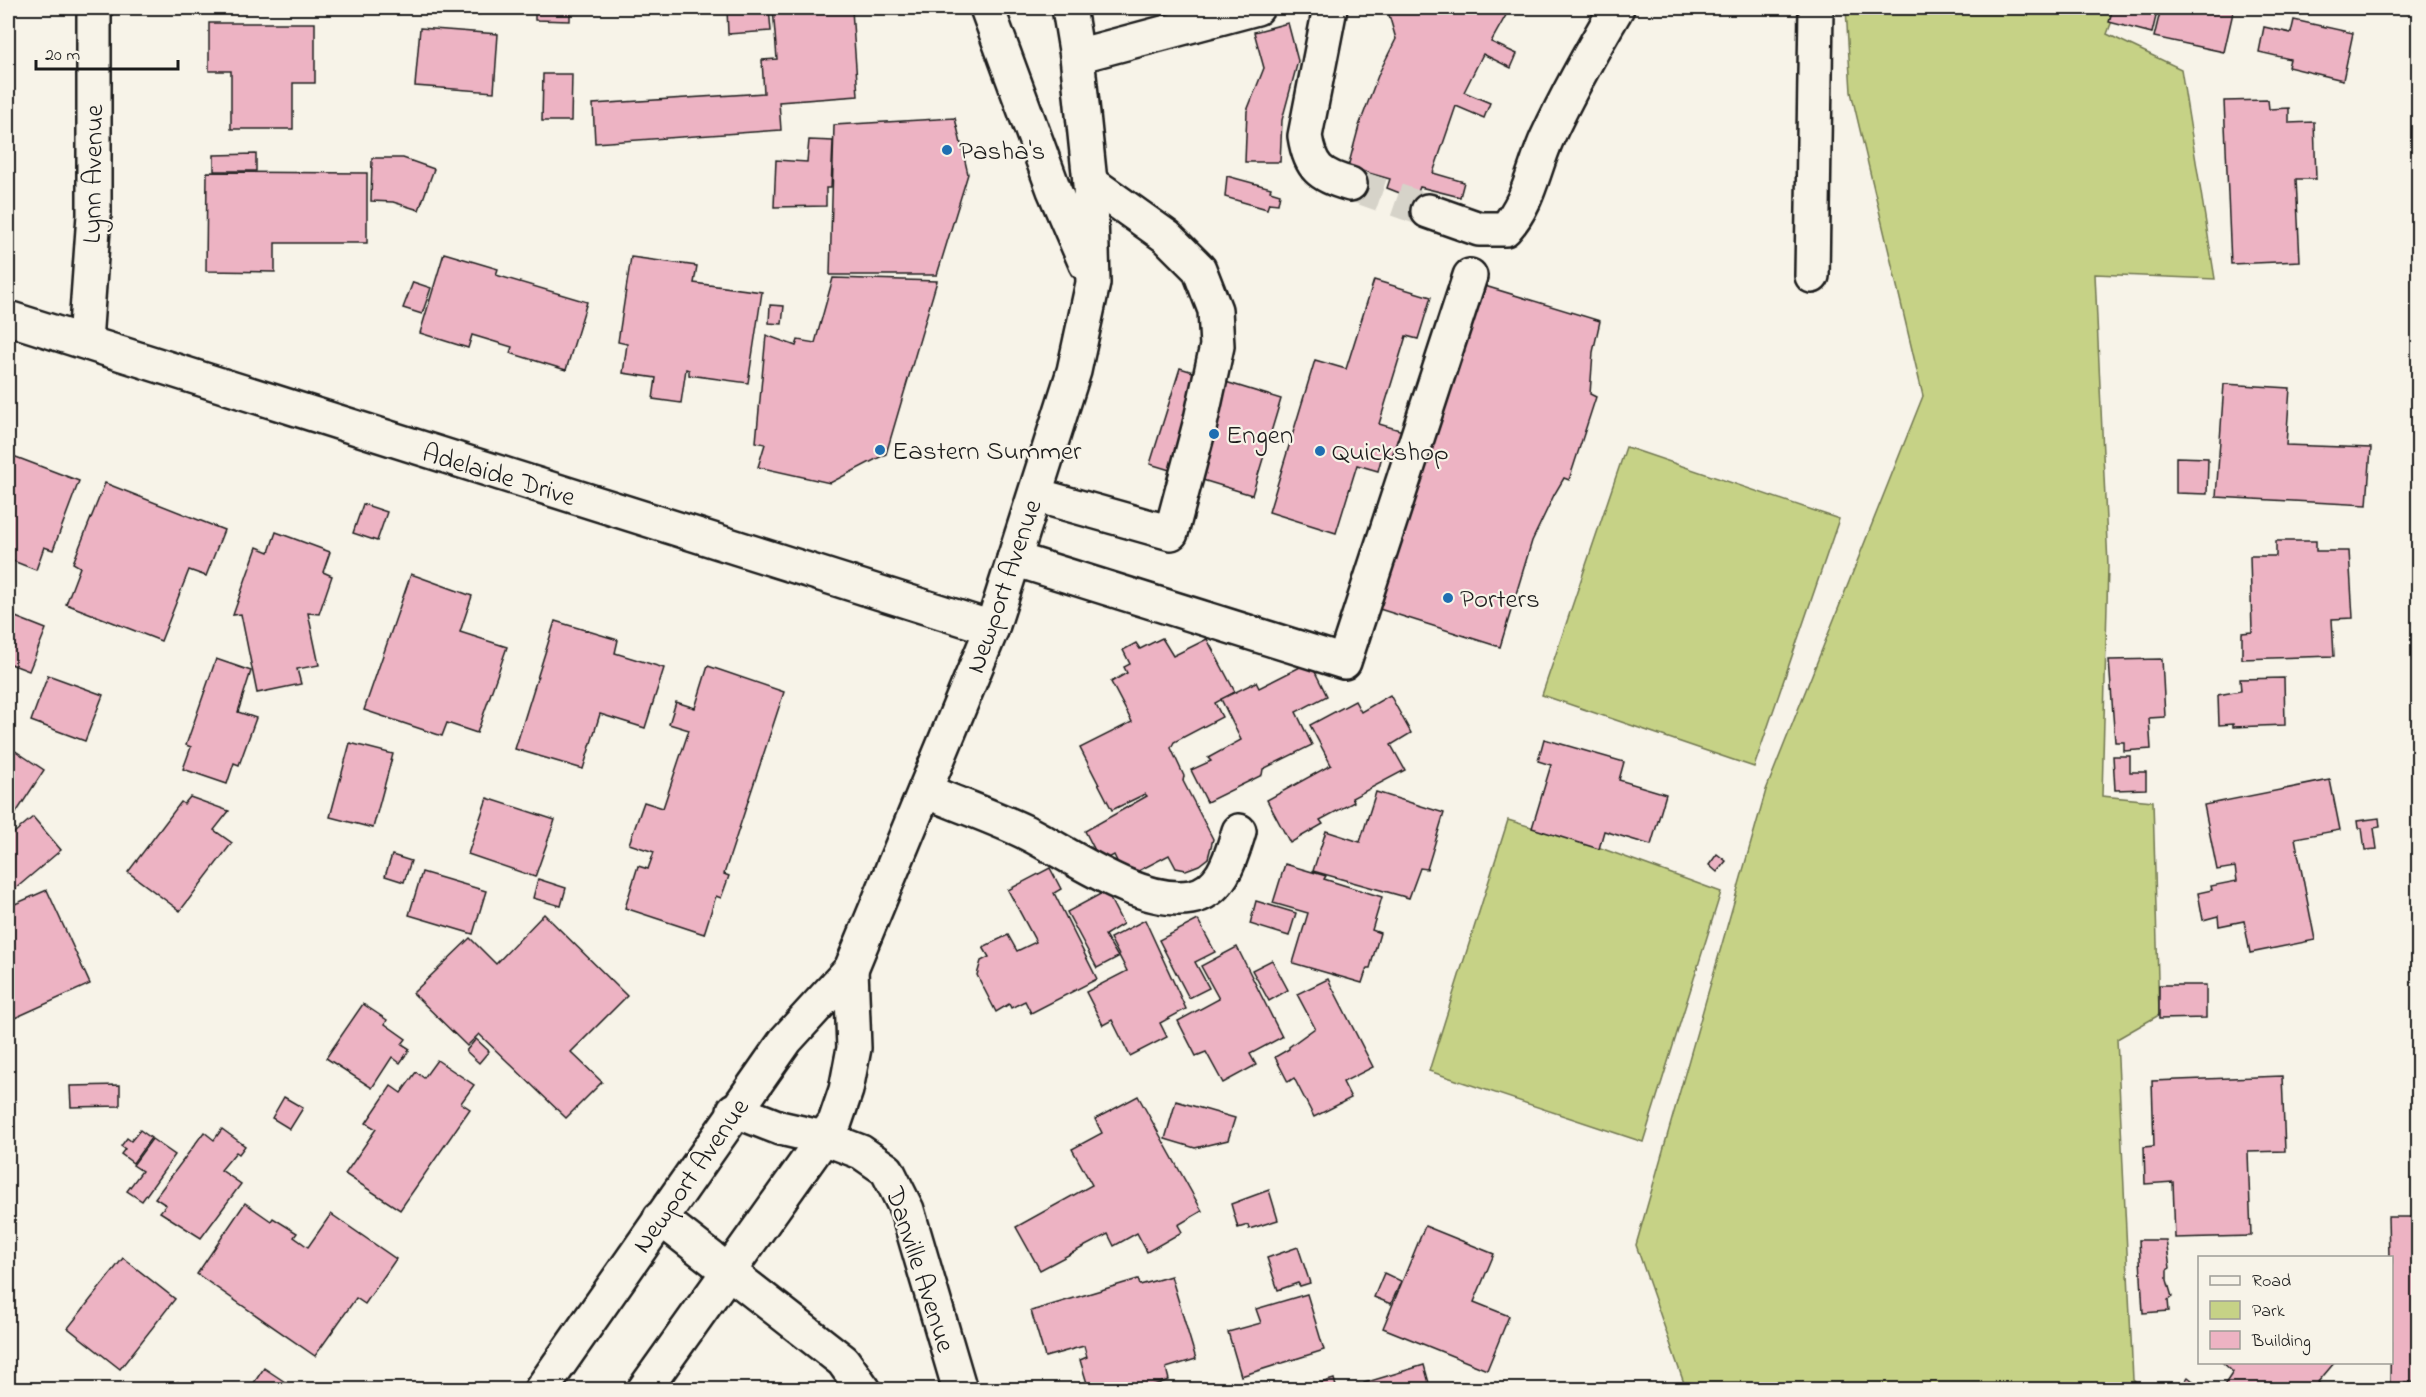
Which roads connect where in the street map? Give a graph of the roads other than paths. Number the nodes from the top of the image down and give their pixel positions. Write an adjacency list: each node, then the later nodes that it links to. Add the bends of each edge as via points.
1 (94, 8): 15 (street, Lynn Avenue, via 94,215)
2 (987, 8): 13 (street)
3 (1257, 8): 7 (street)
4 (1330, 8): 9 (street, via 1305,136 1308,154 1319,172)
5 (1617, 8): 10 (street, via 1576,78 1512,222 1505,229 1479,229)
6 (1816, 8): 12 (street)
7 (1077, 25): 8 (street, Newport Avenue)
8 (1090, 182): 13 (street, Newport Avenue); 16 (street, via 1167,237 1199,269 1215,310 1217,346 1171,533)
9 (1350, 184)
10 (1428, 211)
11 (1470, 276): 17 (street, via 1344,662)
12 (1812, 276)
13 (1093, 283): 16 (street, Newport Avenue, via 1074,371)
14 (8, 318): 15 (street, Adelaide Drive)
15 (85, 341): 18 (street, Adelaide Drive)
16 (1036, 495): 17 (street, Newport Avenue)
17 (1014, 560): 18 (street, Newport Avenue)
18 (992, 628): 19 (street, Newport Avenue)
19 (925, 791): 20 (street, via 1022,831 1130,886 1175,898 1193,897 1209,889 1228,869); 21 (street, Newport Avenue)
20 (1239, 831)
21 (851, 969): 22 (street, Newport Avenue, via 786,1040); 23 (street, Newport Avenue, via 854,1048 846,1090 835,1122)
22 (734, 1110): 23 (street, Danville Avenue, via 780,1128); 24 (street, Newport Avenue)
23 (824, 1138): 25 (street, Newport Avenue); 29 (street, Danville Avenue, via 861,1152 887,1170 899,1191)
24 (660, 1218): 25 (street); 26 (street, Newport Avenue)
25 (729, 1273): 27 (street, Newport Avenue); 28 (street, via 843,1361)
26 (541, 1389)
27 (644, 1389)
28 (864, 1389)
29 (960, 1389)

